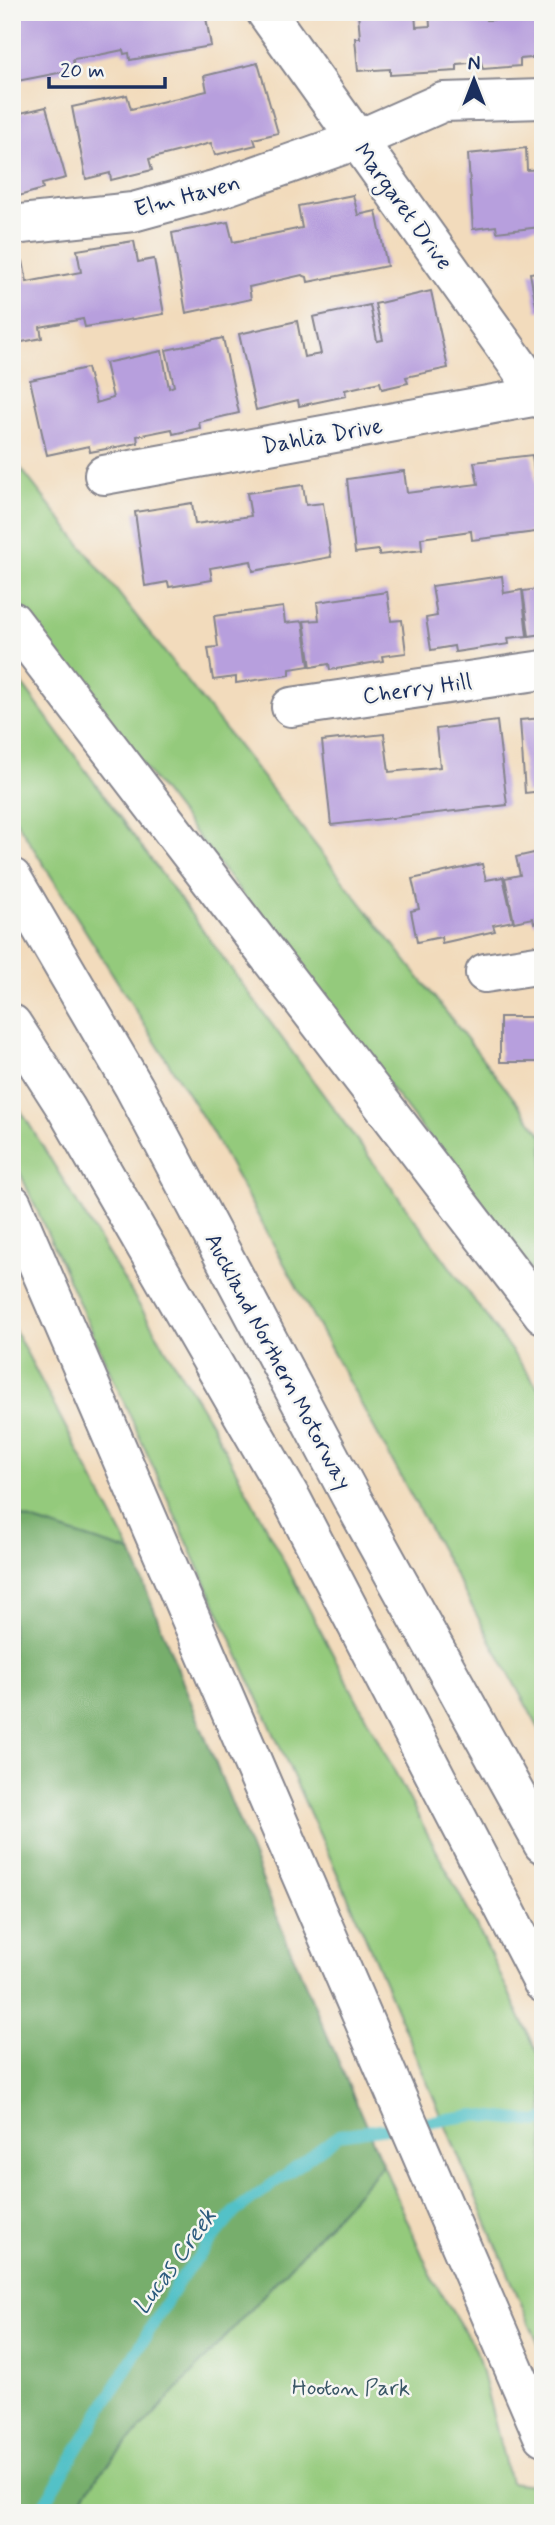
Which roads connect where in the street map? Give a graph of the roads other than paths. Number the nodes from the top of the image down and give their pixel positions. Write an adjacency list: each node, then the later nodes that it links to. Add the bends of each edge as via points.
1 (266, 12): 3 (main road, Margaret Drive)
2 (543, 99): 3 (main road, Elm Haven, via 443,102)
3 (357, 140): 4 (main road, Elm Haven, via 221,188 133,212); 5 (main road, Margaret Drive)
4 (12, 225)
5 (542, 397): 6 (main road, Dahlia Drive)
6 (104, 475)
7 (12, 621): 15 (main road)
8 (543, 670): 9 (main road, Cherry Hill)
9 (291, 707)
10 (12, 878): 16 (main road, Auckland Northern Motorway, via 134,1087 350,1495)
11 (543, 964): 12 (main road)
12 (485, 973)
13 (12, 1024): 17 (main road, via 66,1108 292,1500)
14 (12, 1204): 18 (main road)
15 (543, 1314)
16 (543, 1844)
17 (543, 1983)
18 (543, 2436)

